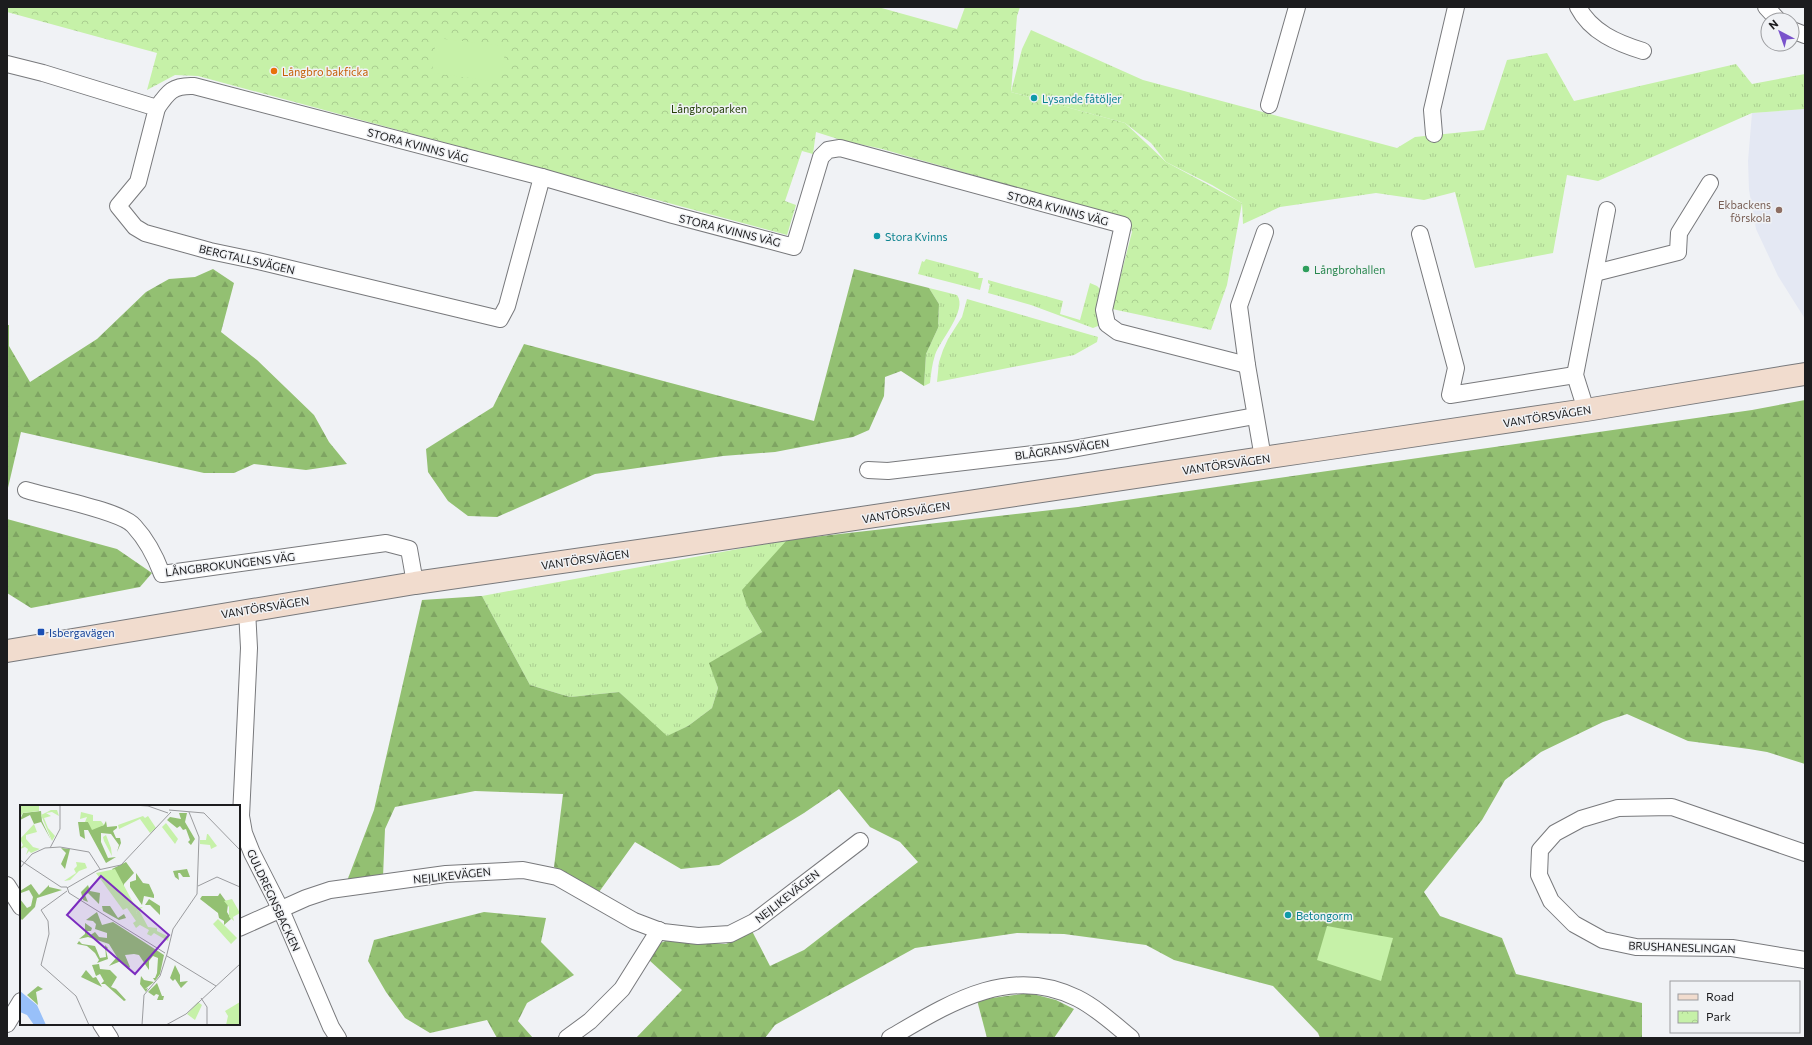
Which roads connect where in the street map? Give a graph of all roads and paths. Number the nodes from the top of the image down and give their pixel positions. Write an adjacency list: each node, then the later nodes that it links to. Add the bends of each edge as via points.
1 (1297, 7): 6 (street)
2 (1456, 7): 8 (street, via 1432,110)
3 (1578, 7): 4 (street, via 1581,14 1605,36)
4 (1642, 51)
5 (7, 64): 7 (street)
6 (1269, 105)
7 (157, 108): 9 (street, STORA KVINNS VÄG, via 169,92 182,85 194,86); 9 (street, BERGTALLSVÄGEN, via 138,182 118,206 136,227 145,233 210,251 500,320 507,306)
8 (1434, 134)
9 (542, 178): 15 (street, STORA KVINNS VÄG, via 794,247 821,157 828,150 840,148 1123,226 1104,310 1108,324 1118,332)
10 (1710, 183): 14 (street, via 1680,233 1678,252)
11 (1606, 210): 14 (street)
12 (1265, 232): 15 (street, via 1239,306)
13 (1420, 234): 17 (street, via 1456,368 1450,396)
14 (1595, 273): 17 (street)
15 (1247, 365): 19 (street)
16 (1805, 374): 18 (street, VANTÖRSVÄGEN)
17 (1575, 375): 18 (street)
18 (1586, 410): 20 (street, VANTÖRSVÄGEN)
19 (1255, 416): 20 (street); 21 (street, BLÅGRANSVÄGEN, via 1067,450 888,472)
20 (1263, 458): 23 (street, VANTÖRSVÄGEN)
21 (868, 470)
22 (26, 490): 23 (street, LÅNGBROKUNGENS VÄG, via 89,507 134,525 156,559 162,574 386,543 409,549)
23 (415, 583): 24 (street, VANTÖRSVÄGEN)
24 (247, 610): 25 (street, VANTÖRSVÄGEN); 30 (street, GULDREGNSBACKEN, via 249,648 242,816 244,833 252,853)
25 (7, 651)
26 (860, 841): 32 (street, NEJLIKEVÄGEN, via 754,922 730,934 698,936)
27 (1805, 853): 33 (street, BRUSHANESLINGAN, via 1672,807 1618,808 1581,819 1556,833 1540,850 1539,875 1551,901 1574,924 1603,940 1636,947 1732,948)
28 (7, 885): 29 (street)
29 (20, 905)
30 (281, 910): 31 (street, NEJLIKEVÄGEN); 32 (street, NEJLIKEVÄGEN, via 330,890 446,874 523,870 557,877 634,921); 38 (street, GULDREGNSBACKEN)
31 (240, 928)
32 (659, 930): 39 (street, via 622,989 590,1021)
33 (1805, 960)
34 (20, 1003): 35 (street)
35 (7, 1024)
36 (102, 1025): 37 (street)
37 (110, 1038)
38 (338, 1038)
39 (567, 1038)
40 (890, 1038): 41 (street, via 965,997 995,987 1022,984 1043,986 1077,998)
41 (1131, 1038)

